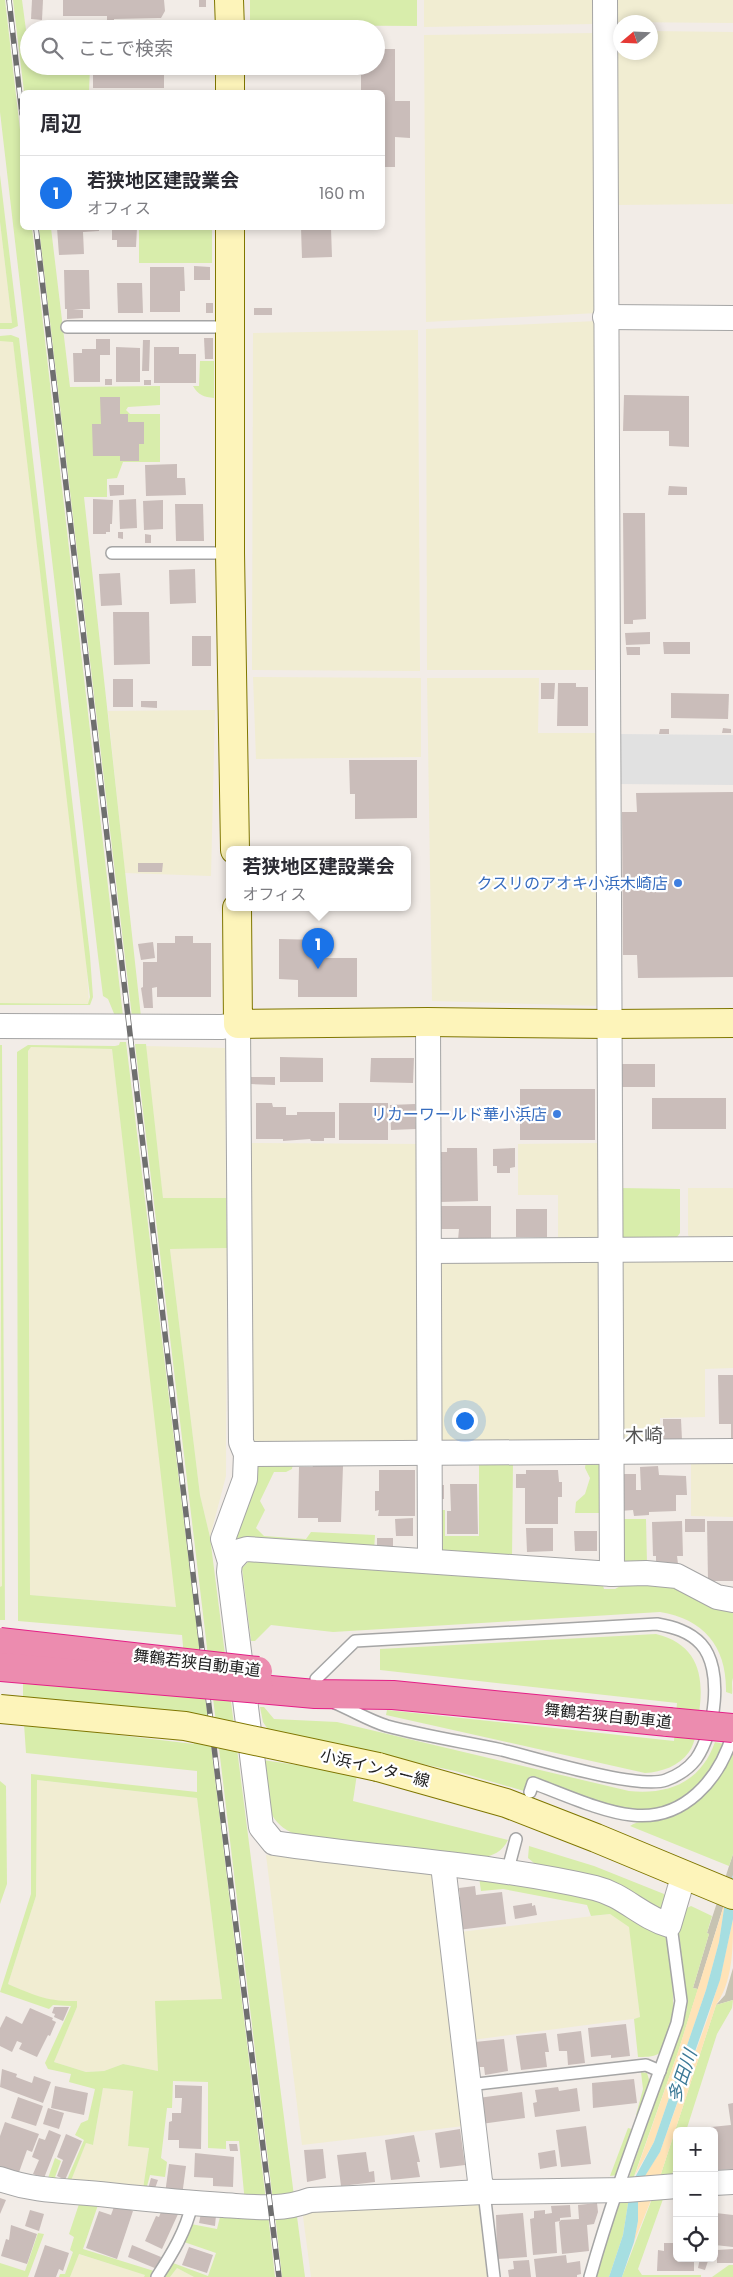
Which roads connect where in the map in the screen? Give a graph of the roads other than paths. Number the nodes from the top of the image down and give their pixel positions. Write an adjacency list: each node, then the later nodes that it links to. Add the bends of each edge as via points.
1 (229, 0): 3 (street)
2 (605, 0): 7 (street)
3 (230, 20)
4 (230, 75): 5 (street)
5 (230, 90)
6 (230, 230): 10 (street)
7 (605, 317): 8 (street); 18 (street)
8 (733, 318)
9 (67, 327): 10 (lane)
10 (230, 327): 12 (street)
11 (112, 553): 12 (lane)
12 (230, 553): 13 (street)
13 (236, 846)
14 (236, 911): 17 (street)
15 (428, 1022): 17 (street); 18 (street); 22 (street)
16 (733, 1023): 18 (street)
17 (238, 1024): 19 (street, via 222,1027); 26 (street, via 241,1442)
18 (609, 1024): 20 (street)
19 (0, 1026)
20 (610, 1248): 21 (street); 22 (street); 24 (street)
21 (733, 1248)
22 (428, 1251): 25 (street)
23 (733, 1451): 24 (street)
24 (611, 1452): 25 (street); 29 (street)
25 (430, 1453): 26 (street); 28 (street)
26 (246, 1454): 27 (street, via 245,1480 223,1538)
27 (230, 1562): 28 (street, via 240,1551 247,1549); 40 (street, via 261,1828 274,1843)
28 (430, 1562): 29 (street)
29 (612, 1574): 30 (street, via 677,1576 717,1598)
30 (733, 1600)
31 (0, 1642): 33 (highway, 舞鶴若狭自動車道, bridge)
32 (0, 1667): 33 (highway, 舞鶴若狭自動車道, bridge)
33 (259, 1680): 34 (highway, 舞鶴若狭自動車道)
34 (316, 1686): 34 (lane, via 386,1726 647,1783 664,1781 681,1773 696,1760 708,1731 715,1685 714,1668 701,1644 688,1633 657,1624 355,1641); 36 (highway, 舞鶴若狭自動車道, bridge)
35 (0, 1709): 42 (street, 小浜インター線, bridge, via 185,1726 378,1767 506,1803)
36 (733, 1728)
37 (733, 1733): 38 (lane, via 723,1762 706,1787 691,1800 671,1810 633,1816 533,1783)
38 (530, 1792)
39 (516, 1839): 41 (lane)
40 (443, 1865): 41 (street); 46 (street)
41 (507, 1873): 44 (street, via 537,1876 619,1896 651,1919)
42 (684, 1874): 43 (street, 小浜インター線); 44 (street)
43 (726, 1892)
44 (669, 1925): 45 (lane, via 680,2001 677,2023)
45 (660, 2071): 46 (lane, via 646,2065); 51 (lane)
46 (468, 2085): 52 (street)
47 (0, 2179): 53 (street, via 25,2188 53,2192)
48 (733, 2182): 49 (street)
49 (718, 2183)
50 (670, 2187): 51 (street)
51 (621, 2190): 52 (street); 56 (lane)
52 (484, 2192): 53 (street, via 310,2200 270,2209); 55 (lane)
53 (192, 2204): 54 (lane, via 171,2257)
54 (157, 2277)
55 (494, 2277)
56 (590, 2277)

